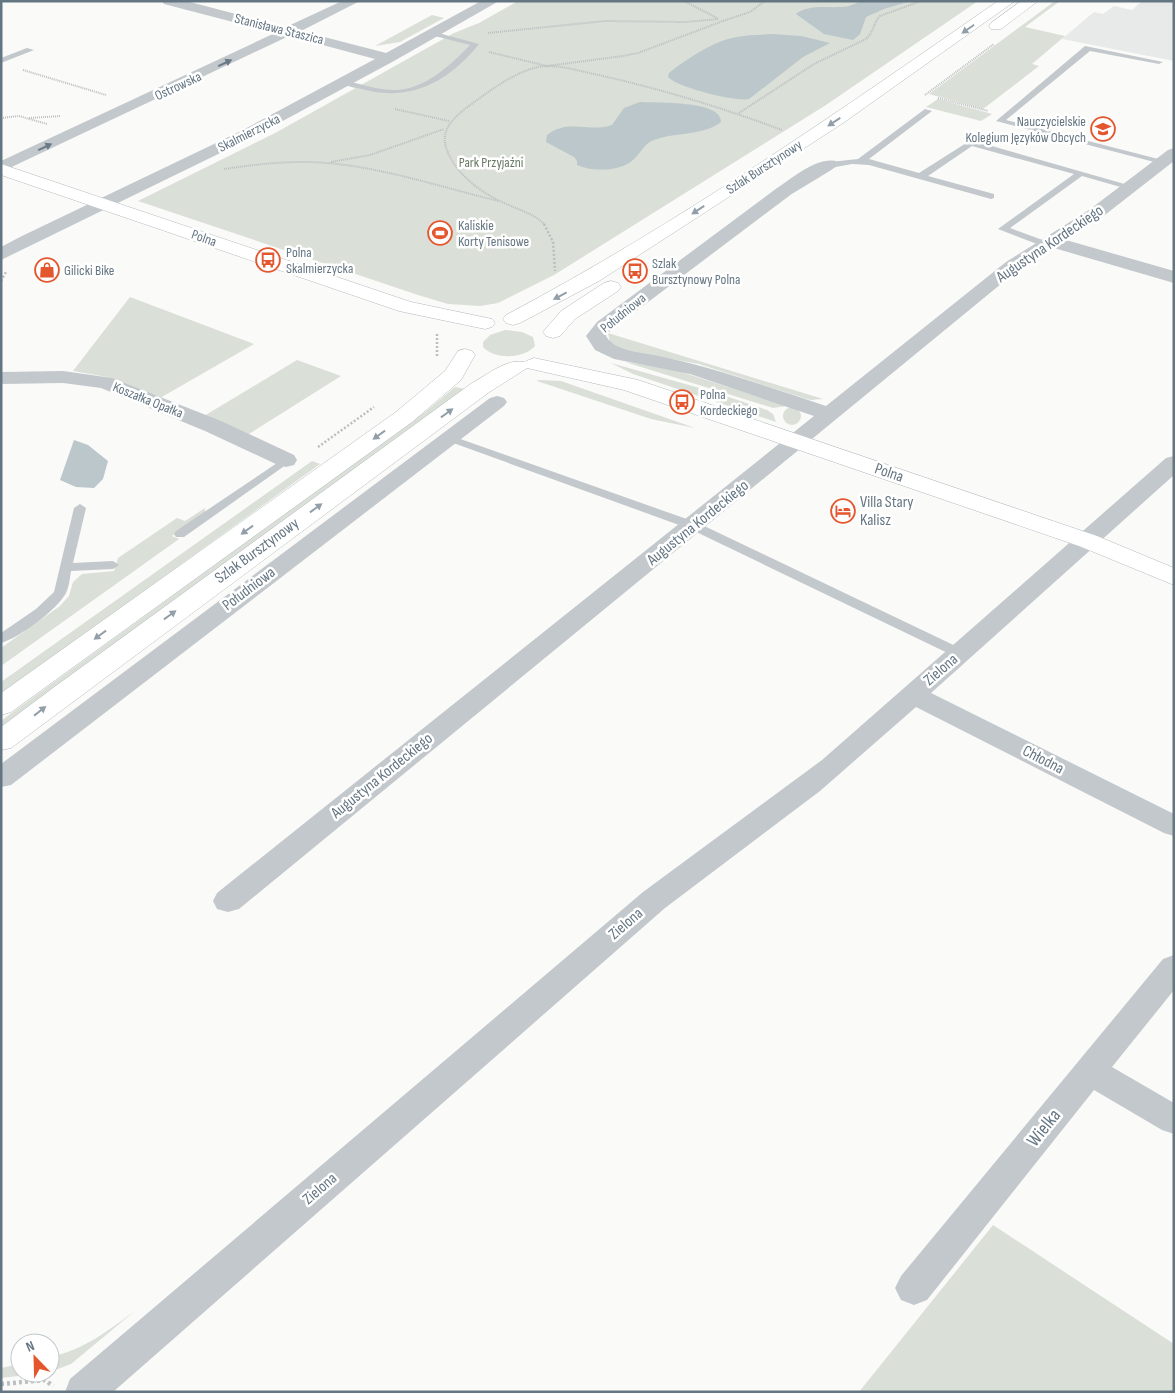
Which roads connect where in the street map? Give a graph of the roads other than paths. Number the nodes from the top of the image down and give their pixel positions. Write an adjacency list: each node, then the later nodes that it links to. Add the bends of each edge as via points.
1 (169, 1): 6 (street, Stanisława Staszica)
2 (353, 1): 6 (street, Ostrowska)
3 (492, 1): 7 (street, Skalmierzycka)
4 (1008, 1): 29 (main road, Szlak Bursztynowy, one-way to 29, via 813,136 592,278)
5 (1031, 1): 23 (main road, Szlak Bursztynowy, via 874,114)
6 (289, 32): 9 (street, Stanisława Staszica); 17 (street, Ostrowska, one-way to 6)
7 (440, 34): 9 (street, Skalmierzycka); 12 (lane, via 475,44 449,69 408,90 385,91)
8 (30, 50): 10 (lane)
9 (389, 58): 12 (street, Skalmierzycka)
10 (1, 61)
11 (1159, 62): 14 (lane, via 1088,48 1000,121)
12 (344, 82): 22 (street, Skalmierzycka, via 245,136)
13 (928, 111): 15 (lane)
14 (1168, 158): 20 (street, Augustyna Kordeckiego)
15 (861, 161): 16 (lane); 19 (lane)
16 (830, 165): 38 (street, Południowa, via 783,192 604,326 596,336 602,346 621,355 694,369)
17 (1, 168): 22 (main road, Polna)
18 (1081, 173): 19 (lane, via 971,143); 20 (lane); 24 (lane, via 1003,229)
19 (921, 176): 21 (lane)
20 (1131, 187): 24 (street, Augustyna Kordeckiego, via 1095,214)
21 (990, 196)
22 (103, 204): 25 (street, Skalmierzycka); 28 (main road, Polna)
23 (717, 217)
24 (1048, 242): 27 (street); 38 (street, Augustyna Kordeckiego, via 1012,266)
25 (1, 255)
26 (627, 276): 32 (main road, via 568,315)
27 (1174, 277)
28 (406, 307): 30 (main road, Polna); 31 (main road, Polna)
29 (513, 320): 30 (main road); 32 (main road, Polna, via 536,323)
30 (485, 323): 33 (main road, via 473,328 460,340)
31 (452, 334)
32 (555, 340): 34 (main road, Szlak Bursztynowy, via 544,360); 36 (main road, Polna)
33 (465, 356): 34 (main road, Polna, via 487,366); 53 (main road, Szlak Bursztynowy, one-way to 53, via 453,375 404,417)
34 (526, 365): 36 (main road, Polna); 54 (main road, Szlak Bursztynowy, one-way to 34, via 480,388)
35 (1, 378): 41 (street, Koszałka Opałka, via 63,377 105,382)
36 (630, 385): 40 (main road, Polna)
37 (497, 402): 39 (street, Południowa)
38 (829, 414): 40 (street, Augustyna Kordeckiego)
39 (449, 438): 44 (lane); 55 (street, Południowa)
40 (796, 442): 44 (street, Augustyna Kordeckiego); 46 (main road, Polna)
41 (286, 460): 45 (lane)
42 (1174, 463): 46 (street, Zielona)
43 (80, 508): 48 (lane)
44 (694, 526): 51 (lane); 57 (street, Augustyna Kordeckiego)
45 (180, 534)
46 (1088, 541): 49 (main road, Polna); 51 (street, Zielona)
47 (113, 565): 48 (lane)
48 (66, 567): 50 (lane, via 55,599)
49 (1174, 577)
50 (1, 639)
51 (961, 654): 52 (street, Zielona)
52 (913, 695): 56 (street, Chłodna); 62 (street, Zielona, via 800,793 707,858 654,900)
53 (1, 706)
54 (1, 741)
55 (1, 778)
56 (1174, 826)
57 (228, 900)
58 (1174, 967): 59 (street, Wielka)
59 (1090, 1071): 60 (street); 61 (street, Wielka)
60 (1174, 1120)
61 (914, 1288)
62 (84, 1392)

